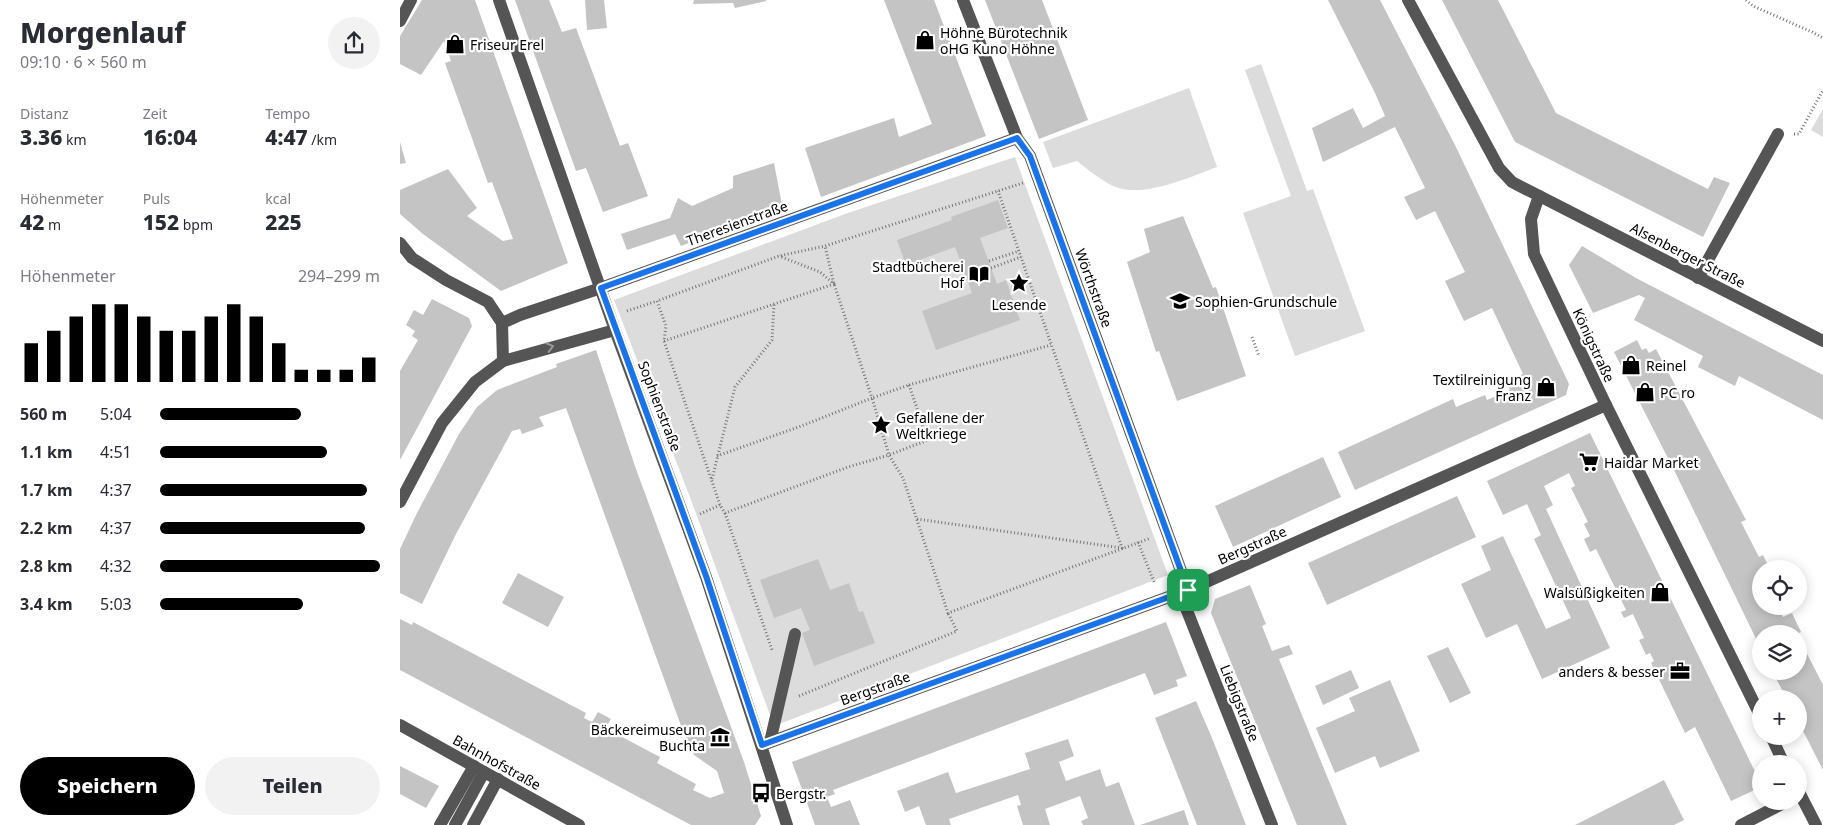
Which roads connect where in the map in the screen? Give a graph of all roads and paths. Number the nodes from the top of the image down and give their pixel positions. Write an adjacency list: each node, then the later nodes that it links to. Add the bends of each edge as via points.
1 (411, 0): 6 (street)
2 (499, 0): 23 (street, Sophienstraße)
3 (963, 0): 10 (street, Wörthstraße)
4 (1408, 0): 13 (street, via 1499,168 1512,182)
5 (1746, 0): 7 (path)
6 (400, 21)
7 (1823, 38)
8 (1823, 90): 9 (path, via 1799,134)
9 (1778, 134): 21 (street)
10 (1017, 138): 11 (street, Wörthstraße, via 1030,156); 23 (street, Theresienstraße)
11 (1038, 178): 12 (path); 44 (street, Wörthstraße)
12 (998, 191): 15 (path); 16 (path)
13 (1539, 196): 21 (street, Alsenberger Straße); 37 (street, Königstraße, via 1531,219 1534,254)
14 (400, 243): 27 (street, via 412,258 488,302)
15 (825, 246): 17 (path); 22 (path)
16 (1019, 251): 18 (path); 19 (path)
17 (778, 256): 22 (path, via 820,272); 24 (path)
18 (1021, 257): 20 (path); 32 (path)
19 (989, 261)
20 (991, 268)
21 (1698, 278): 31 (street, Alsenberger Straße)
22 (834, 284): 25 (path); 36 (path)
23 (601, 288): 26 (street, Sophienstraße); 27 (street, Theresienstraße)
24 (657, 301): 26 (path); 30 (path, via 666,326)
25 (774, 304): 30 (path); 39 (path, via 772,340 735,387)
26 (610, 316): 28 (street, Sophienstraße)
27 (502, 323): 34 (street)
28 (615, 330): 34 (street, one-way to 28); 55 (street, Sophienstraße)
29 (1252, 337): 33 (path)
30 (664, 341): 40 (path)
31 (1823, 341)
32 (1051, 345): 35 (path); 46 (path)
33 (1259, 356)
34 (503, 361): 41 (street, via 474,382 442,423)
35 (910, 386): 36 (path); 38 (path, via 928,440)
36 (872, 398): 38 (path); 39 (path)
37 (1606, 406): 47 (street, Bergstraße); 53 (street, Königstraße)
38 (889, 455): 42 (path); 43 (path, via 903,478)
39 (717, 456): 40 (path)
40 (712, 480): 42 (path)
41 (400, 502)
42 (725, 513): 51 (path)
43 (917, 519): 46 (path); 49 (path)
44 (1167, 532): 45 (path); 47 (street, Wörthstraße)
45 (1138, 542): 46 (path); 48 (path)
46 (1122, 548): 49 (path)
47 (1184, 592): 48 (street, Bergstraße); 65 (street, Liebigstraße)
48 (1161, 599): 55 (street, Bergstraße)
49 (948, 613): 52 (path, via 957,631 791,699)
50 (795, 634): 52 (street)
51 (774, 654)
52 (784, 683): 55 (street)
53 (1752, 699)
54 (400, 724): 56 (street, Bahnhofstraße)
55 (766, 743): 64 (street, Sophienstraße)
56 (479, 769): 57 (street, Bahnhofstraße); 60 (street); 61 (street)
57 (498, 779): 62 (street); 63 (street, Bahnhofstraße)
58 (1807, 809): 67 (street)
59 (1770, 810): 66 (street)
60 (440, 825)
61 (455, 825)
62 (473, 825)
63 (579, 825)
64 (787, 825)
65 (1272, 825)
66 (1741, 825)
67 (1816, 825)

